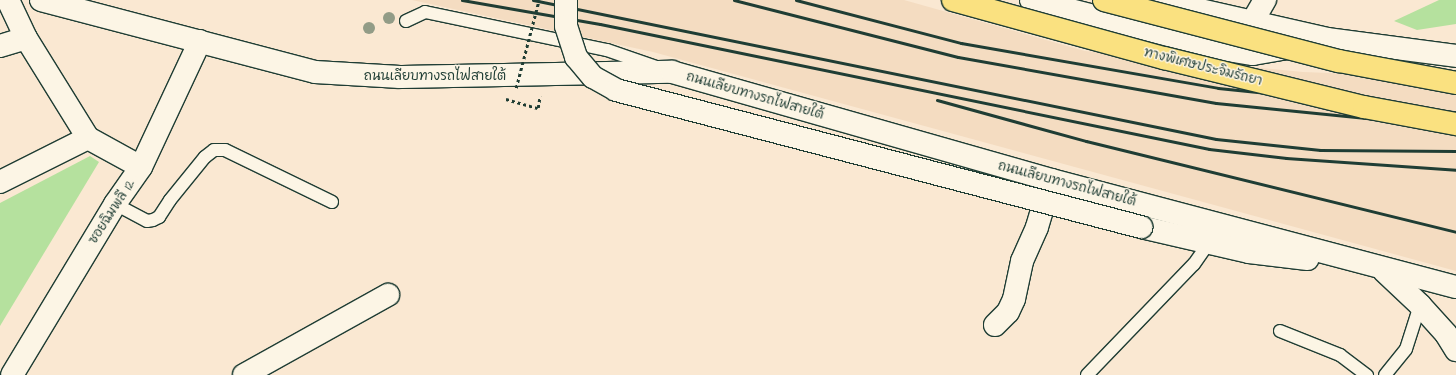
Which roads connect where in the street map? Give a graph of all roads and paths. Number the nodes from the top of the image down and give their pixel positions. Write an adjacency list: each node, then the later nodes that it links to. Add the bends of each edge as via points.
1 (8, 0): 12 (main road)
2 (41, 0): 14 (main road, ถนนเลียบทางรถไฟสายใต้)
3 (539, 0): 21 (path, bridge)
4 (566, 0): 31 (main road, bridge, via 566,26 576,57 593,77 616,90)
5 (953, 0): 24 (highway, ทางพิเศษประจิมรัถยา, bridge, via 1164,58 1364,107)
6 (1032, 0): 9 (main road)
7 (1156, 0): 11 (main road)
8 (1265, 0): 11 (main road)
9 (1105, 10): 13 (main road, via 1198,43 1253,54 1274,52); 20 (highway, bridge, via 1339,61)
10 (406, 21): 19 (lane, via 425,12 607,50)
11 (1251, 24): 13 (main road)
12 (26, 38): 15 (main road); 25 (main road)
13 (1327, 39): 17 (main road)
14 (200, 41): 19 (main road, ถนนเลียบทางรถไฟสายใต้, via 283,65 353,76); 26 (main road, ซอยฉิมพลี 12)
15 (0, 46)
16 (1456, 46): 17 (main road)
17 (1409, 51): 18 (main road)
18 (1456, 56)
19 (672, 72): 27 (main road, ถนนเลียบทางรถไฟสายใต้)
20 (1456, 83)
21 (516, 88)
22 (503, 97): 23 (path)
23 (538, 108)
24 (1456, 124)
25 (88, 138): 26 (main road); 28 (main road)
26 (142, 167): 30 (main road, ซอยฉิมพลี 12)
27 (1051, 180): 32 (main road, ถนนเลียบทางรถไฟสายใต้, via 1219,223); 37 (main road, via 1037,227 1022,261 1014,299 1008,312)
28 (0, 182)
29 (332, 202): 30 (lane, via 225,150 214,150 205,157 159,217 147,221)
30 (115, 204): 40 (main road, ซอยฉิมพลี 12)
31 (1208, 244): 32 (main road, via 1279,256); 42 (lane, via 1194,264)
32 (1357, 263): 33 (main road, ถนนเลียบทางรถไฟสายใต้)
33 (1383, 270): 34 (main road, ถนนเลียบทางรถไฟสายใต้); 36 (main road)
34 (1456, 287)
35 (388, 295): 41 (main road)
36 (1420, 305): 39 (main road, via 1446,334); 44 (lane, via 1406,349)
37 (996, 325)
38 (1280, 331): 43 (lane, via 1340,355)
39 (1456, 350)
40 (13, 375)
41 (244, 375)
42 (1086, 375)
43 (1367, 375)
44 (1385, 375)

